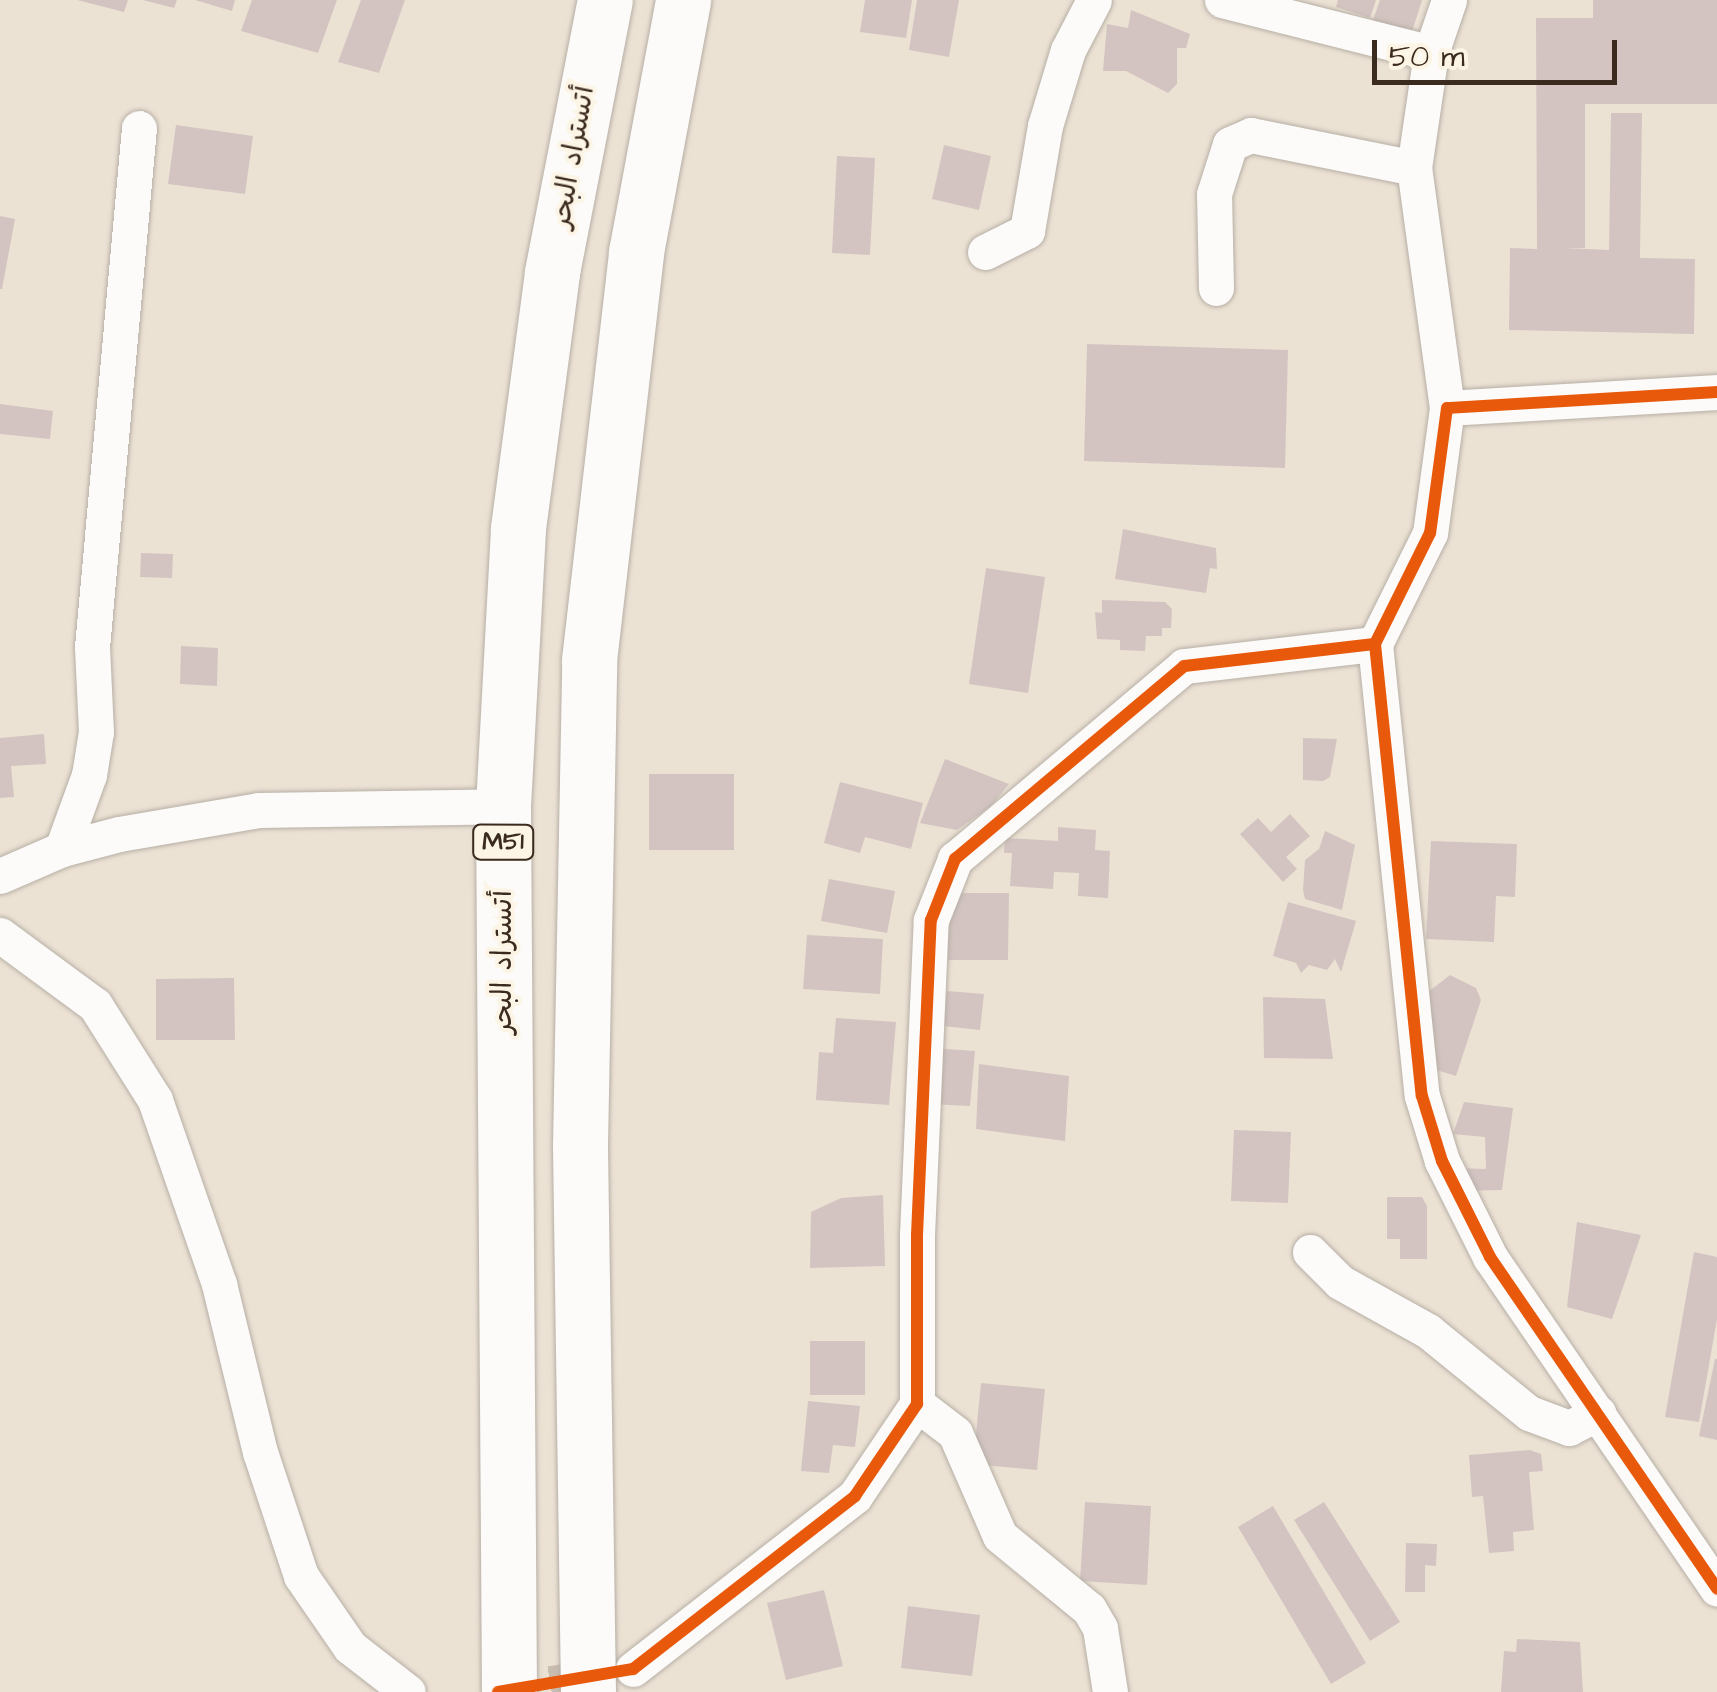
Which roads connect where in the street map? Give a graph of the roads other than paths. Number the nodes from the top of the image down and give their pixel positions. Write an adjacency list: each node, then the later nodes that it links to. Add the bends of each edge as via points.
1 (605, 0): 14 (highway, أتستراد البحر / M51, via 552,272 518,528)
2 (683, 0): 22 (highway, via 636,252 588,660 580,1145)
3 (1094, 0): 9 (street, via 1068,50 1045,126 1027,231)
4 (1222, 0): 6 (street)
5 (1449, 0): 6 (street)
6 (1431, 52): 8 (street)
7 (139, 128): 15 (street, via 92,647 96,732 89,775)
8 (1414, 168): 10 (street, via 1252,135 1230,144 1214,194); 12 (street)
9 (985, 252)
10 (1216, 288)
11 (1717, 392): 12 (street)
12 (1447, 408): 13 (street, via 1430,533)
13 (1375, 644): 19 (street, via 1184,666 1006,810 944,876 930,939 917,1235); 20 (street, via 1422,1096 1442,1161 1490,1258)
14 (503, 806): 15 (street, via 259,810); 24 (highway, أتستراد البحر / M51)
15 (62, 849): 16 (street)
16 (0, 876)
17 (0, 936): 23 (street, via 95,1005 154,1100 219,1284 260,1452 300,1576 350,1647)
18 (1310, 1252): 20 (street, via 1340,1282 1428,1330 1529,1413 1568,1428)
19 (918, 1404): 22 (street, via 855,1496); 25 (street, via 955,1433 1000,1536 1090,1609 1100,1628)
20 (1598, 1413): 21 (street)
21 (1717, 1589)
22 (610, 1681)
23 (408, 1692)
24 (510, 1692)
25 (1110, 1692)

